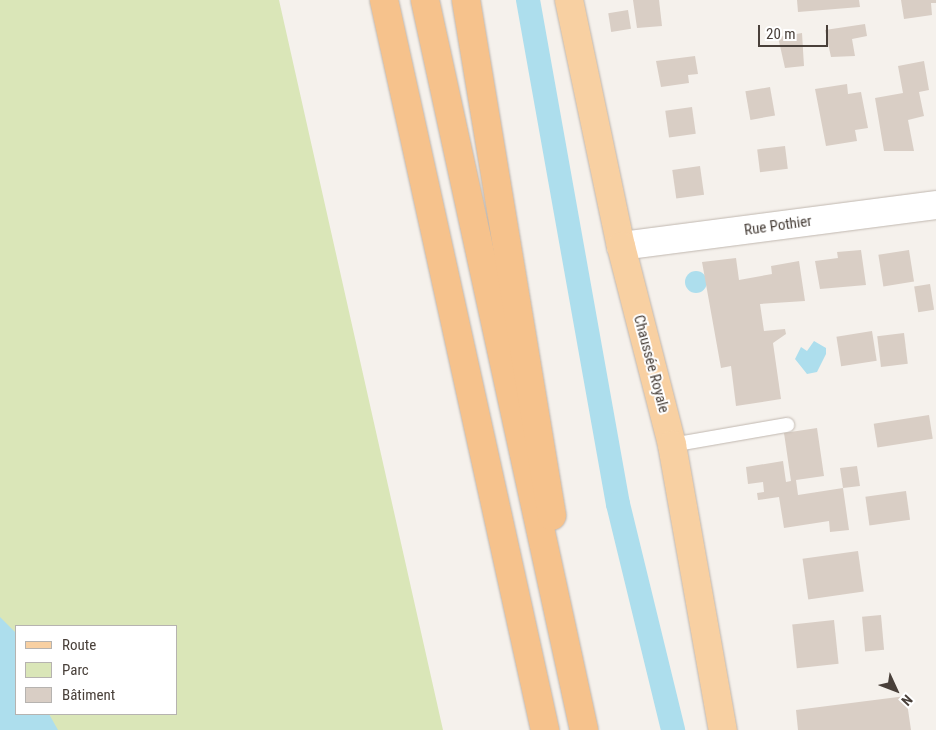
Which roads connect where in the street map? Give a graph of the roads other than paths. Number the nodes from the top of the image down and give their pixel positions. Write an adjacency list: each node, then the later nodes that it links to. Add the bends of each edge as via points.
1 (384, 0): 10 (highway)
2 (425, 0): 9 (highway)
3 (466, 0): 9 (highway, via 556,540)
4 (568, 0): 6 (main road, Chaussée Royale)
5 (936, 205): 6 (street, Rue Pothier)
6 (621, 246): 8 (main road, Chaussée Royale)
7 (787, 425): 8 (lane)
8 (672, 445): 12 (main road, Chaussée Royale)
9 (568, 657): 11 (highway)
10 (545, 730)
11 (584, 730)
12 (723, 730)

